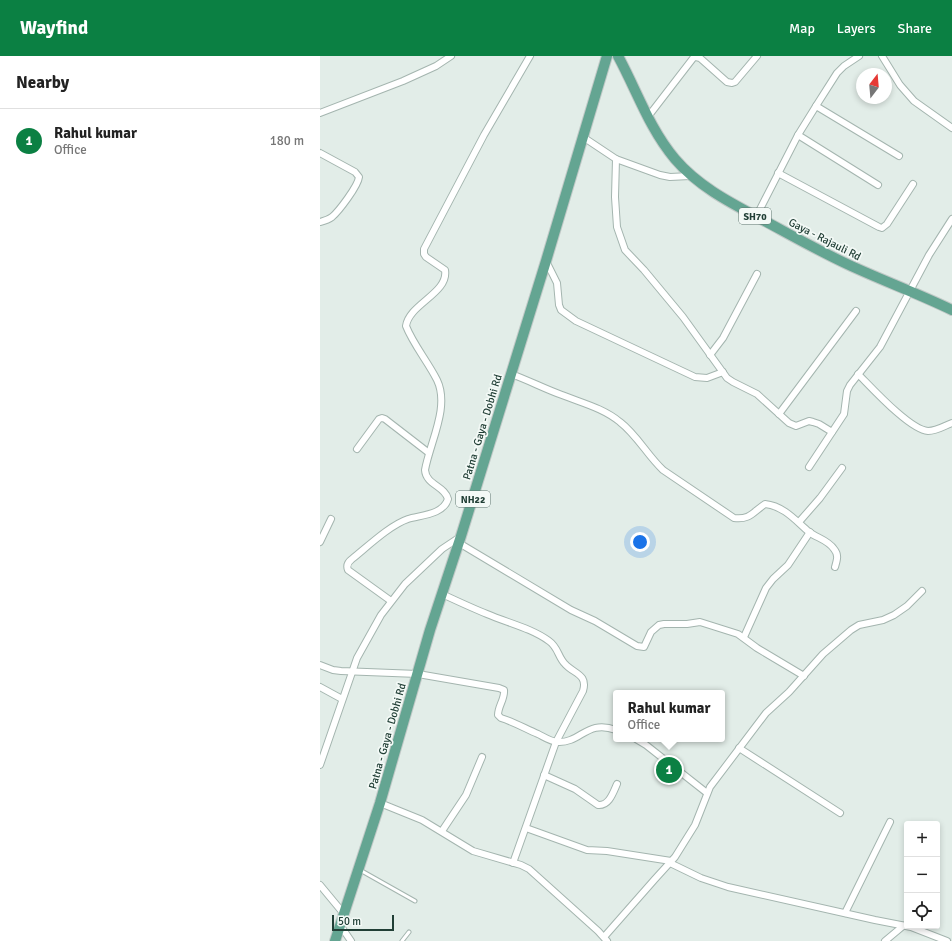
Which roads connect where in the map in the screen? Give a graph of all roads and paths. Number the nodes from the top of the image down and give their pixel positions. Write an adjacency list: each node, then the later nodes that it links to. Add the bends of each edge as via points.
1 (451, 56): 9 (street, via 403,81)
2 (530, 56): 37 (street, via 484,135 424,248 426,257 446,272 439,288 412,312 406,326 438,382 442,397)
3 (607, 56): 13 (main road, Patna - Gaya - Dobhi Rd / NH22)
4 (618, 56): 10 (main road, Gaya - Rajauli Rd / SH70)
5 (757, 56): 10 (street, via 732,83 726,82 700,58 694,57)
6 (859, 56): 8 (street, via 837,73)
7 (882, 56): 11 (street, via 900,85 914,100)
8 (816, 106): 12 (street); 15 (street)
9 (320, 113)
10 (647, 118): 18 (main road, Gaya - Rajauli Rd / SH70, via 665,147)
11 (952, 128)
12 (798, 135): 17 (street); 20 (street)
13 (583, 137): 16 (street); 24 (main road, Patna - Gaya - Dobhi Rd / NH22)
14 (321, 155): 23 (street, via 355,172 359,177 357,184 337,212)
15 (899, 156)
16 (616, 159): 18 (street, via 660,175); 29 (street, via 617,227 625,250 684,317)
17 (778, 173): 19 (street, via 882,228); 21 (street)
18 (690, 176): 21 (main road, Gaya - Rajauli Rd / SH70)
19 (913, 184)
20 (878, 185)
21 (756, 217): 26 (main road, Gaya - Rajauli Rd / SH70, via 846,264)
22 (952, 219): 26 (street)
23 (320, 222)
24 (546, 261): 30 (street, via 557,283 561,310 576,322 695,377 713,377); 31 (main road, Patna - Gaya - Dobhi Rd / NH22)
25 (757, 274): 29 (street, via 723,338)
26 (910, 290): 27 (main road, Gaya - Rajauli Rd / SH70); 32 (street, via 880,347)
27 (952, 310)
28 (856, 311): 33 (street)
29 (710, 355): 30 (street)
30 (723, 372): 33 (street, via 733,382 757,394)
31 (511, 374): 41 (street, via 594,407 612,417 625,426 663,470 734,518 748,518 766,504 781,509); 43 (main road, Patna - Gaya - Dobhi Rd / NH22)
32 (858, 374): 34 (street, via 904,418 920,429 938,430); 35 (street, via 847,390 844,414)
33 (779, 414): 35 (street, via 793,425 809,421)
34 (952, 423)
35 (832, 432): 38 (street)
36 (357, 449): 37 (street, via 378,419 382,418)
37 (429, 453): 48 (street, via 425,474 429,481 446,495 447,502 434,512 394,526 348,562 348,570)
38 (809, 467)
39 (842, 468): 41 (street)
40 (331, 519): 44 (street)
41 (799, 522): 42 (street)
42 (810, 532): 45 (street, via 834,548 837,554); 49 (street, via 788,565 766,588)
43 (460, 540): 47 (main road, Patna - Gaya - Dobhi Rd / NH22); 48 (street, via 447,545 402,587); 49 (street, via 571,610 637,646 644,646 655,628 664,624 700,622)
44 (320, 542)
45 (835, 567)
46 (922, 591): 53 (street, via 894,615 859,625 851,630 823,654)
47 (442, 594): 52 (main road, Patna - Gaya - Dobhi Rd / NH22); 57 (street, via 549,641 556,647 561,660 582,678 585,686 583,691)
48 (391, 601): 51 (street, via 363,646)
49 (744, 637): 53 (street, via 757,648)
50 (320, 665): 51 (street, via 333,670)
51 (352, 672): 52 (street); 55 (street)
52 (418, 674): 57 (street, via 504,690 498,715); 65 (main road, Patna - Gaya - Dobhi Rd / NH22)
53 (804, 676): 59 (street, via 766,713)
54 (320, 687): 55 (street)
55 (342, 699): 61 (street)
56 (613, 729): 57 (street, via 598,727 586,730 569,740)
57 (556, 742): 62 (street)
58 (640, 742): 64 (street)
59 (739, 748): 64 (street); 66 (street)
60 (482, 757): 69 (street, via 466,795)
61 (320, 765)
62 (544, 775): 63 (street, via 575,789 601,806 608,801); 68 (street)
63 (617, 784)
64 (708, 793): 70 (street, via 690,835)
65 (380, 803): 69 (street); 72 (main road, Patna - Gaya - Dobhi Rd / NH22)
66 (840, 813)
67 (890, 822): 75 (street)
68 (526, 828): 70 (street, via 587,850); 71 (street)
69 (442, 831): 71 (street, via 473,850)
70 (671, 862): 75 (street, via 701,878 723,885); 80 (street, via 654,879)
71 (513, 863): 80 (street, via 537,874)
72 (358, 869): 74 (lane); 76 (main road, Patna - Gaya - Dobhi Rd / NH22)
73 (320, 885): 76 (street)
74 (415, 901)
75 (845, 913): 78 (street)
76 (344, 914): 77 (main road, Patna - Gaya - Dobhi Rd / NH22)
77 (340, 925): 81 (main road, Patna - Gaya - Dobhi Rd / NH22); 82 (street)
78 (902, 926): 84 (street); 85 (street)
79 (409, 932): 83 (lane)
80 (606, 939)
81 (335, 941)
82 (350, 941)
83 (402, 941)
84 (885, 941)
85 (947, 941)

